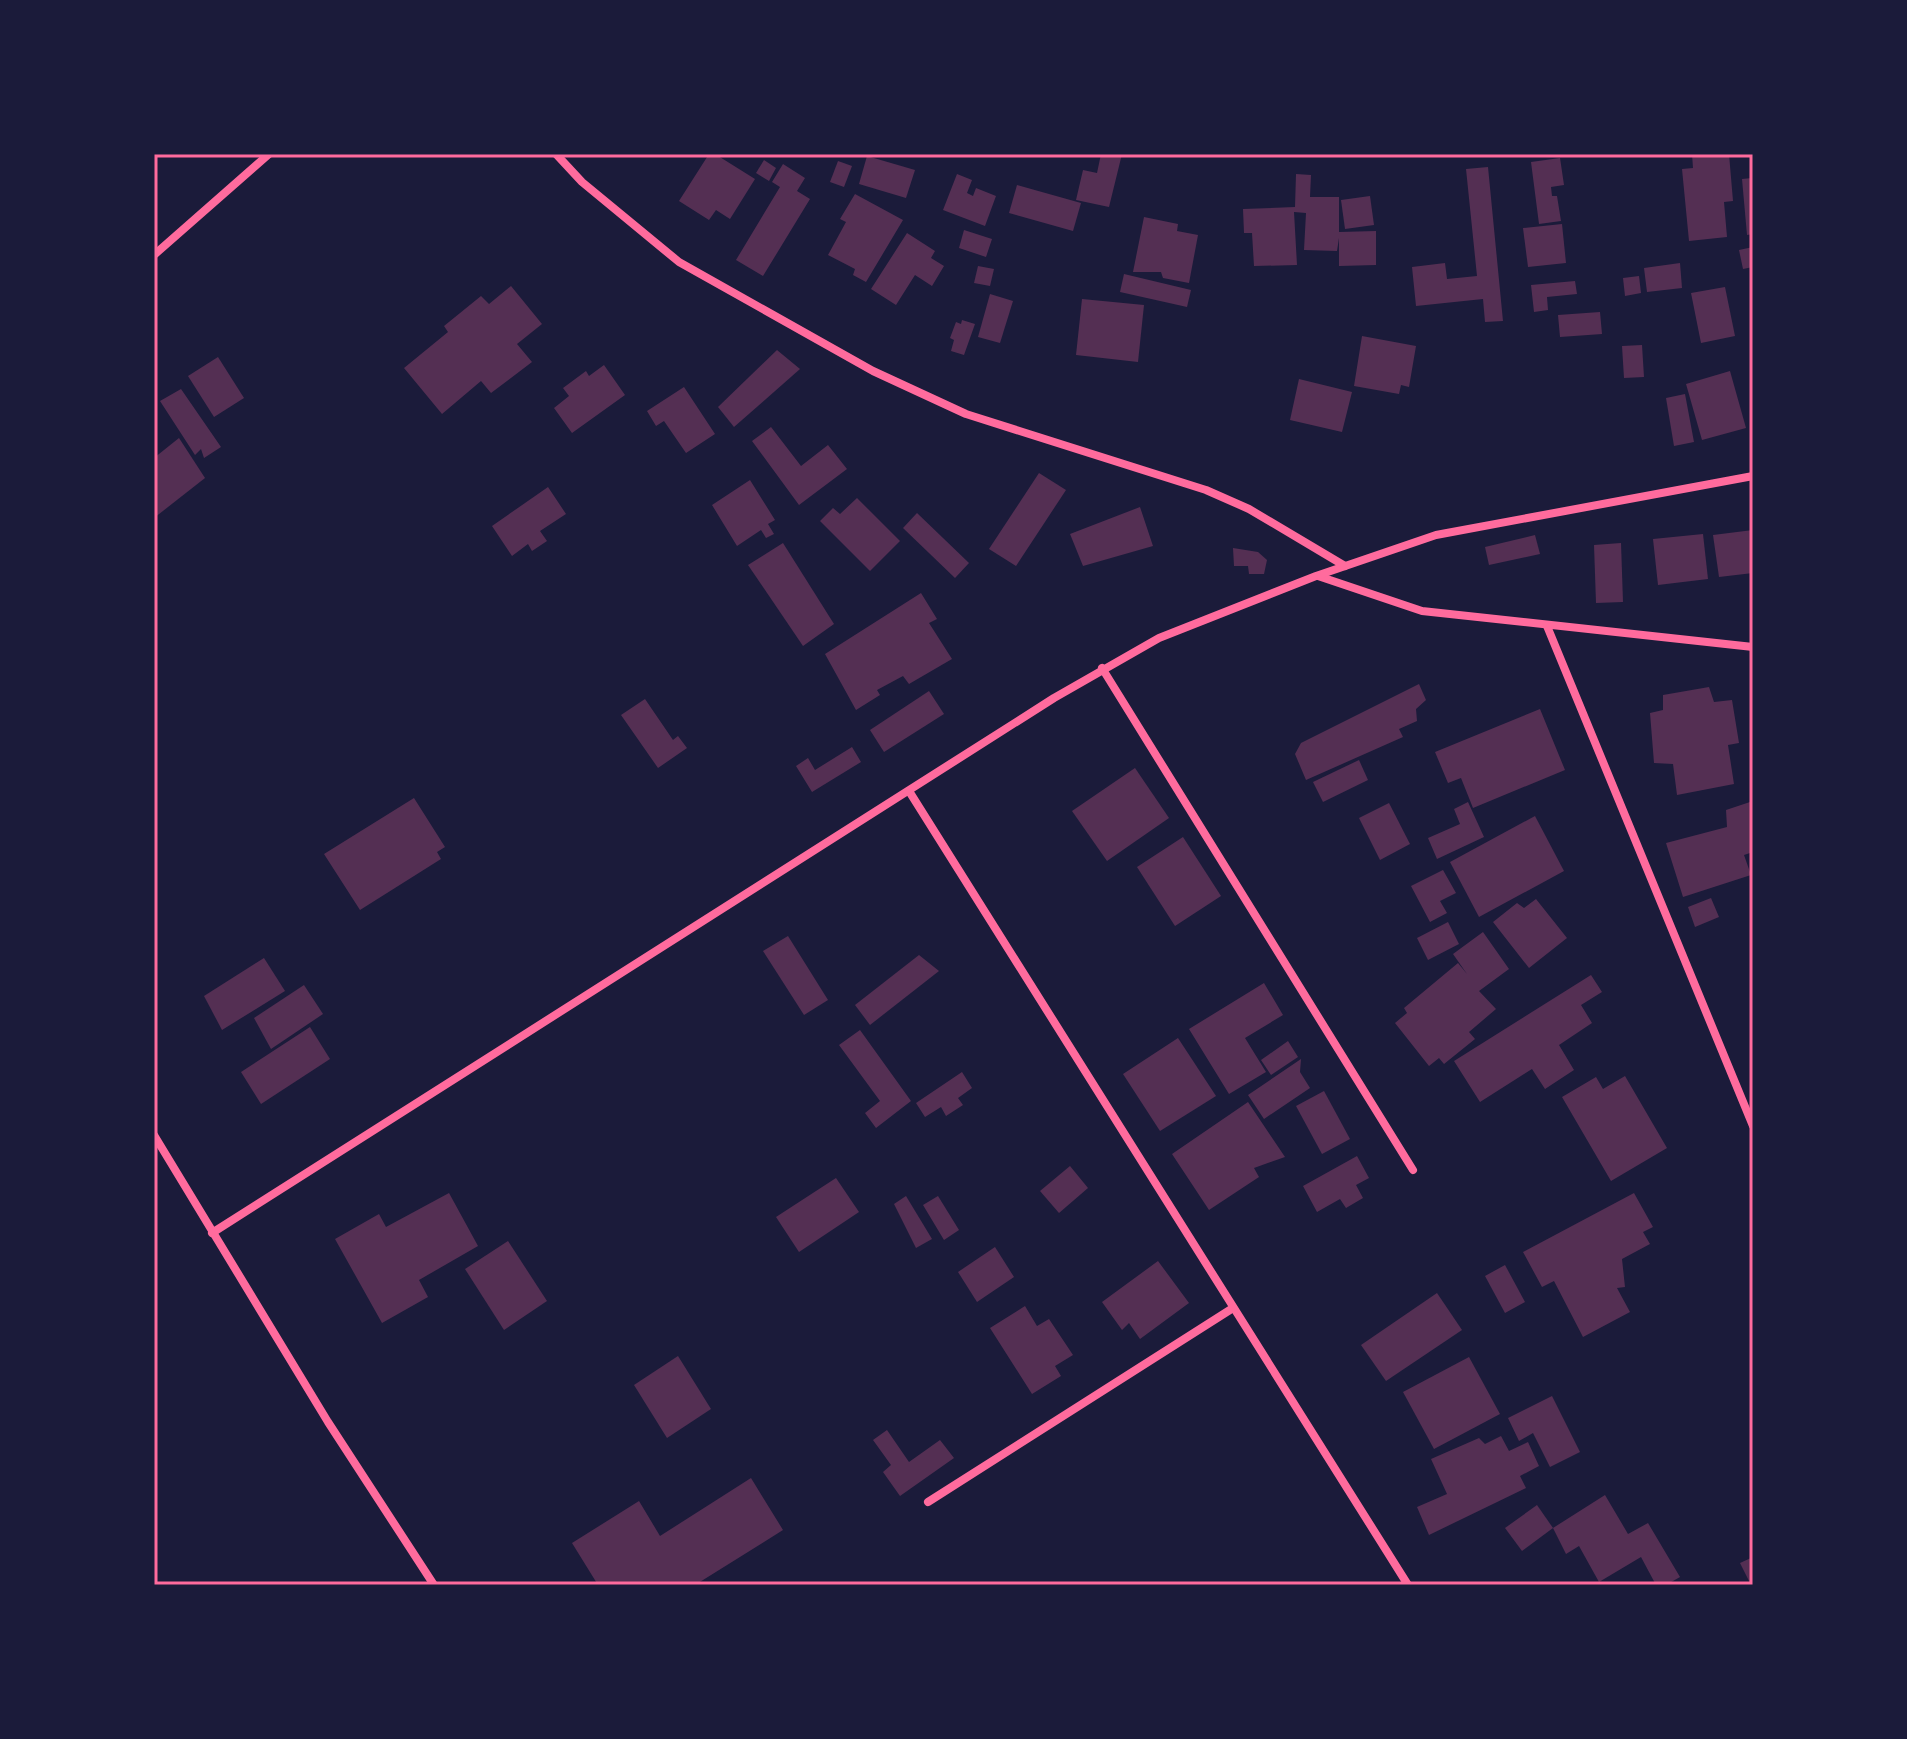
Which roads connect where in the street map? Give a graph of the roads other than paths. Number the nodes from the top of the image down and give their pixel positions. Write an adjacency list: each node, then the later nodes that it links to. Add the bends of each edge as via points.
1 (269, 154): 3 (street)
2 (556, 154): 5 (street, via 679,262 873,371 966,414 1206,490)
3 (154, 255)
4 (1753, 476): 5 (street, via 1436,535)
5 (1345, 566): 6 (street)
6 (1316, 576): 7 (street, via 1422,611); 9 (street, via 1159,638)
7 (1547, 626): 8 (street); 11 (street)
8 (1753, 647)
9 (1102, 668): 10 (street); 13 (street)
10 (909, 791): 14 (street); 15 (street)
11 (1753, 1126)
12 (154, 1135): 14 (street)
13 (1413, 1170)
14 (212, 1233): 17 (street)
15 (1233, 1308): 16 (street); 18 (street)
16 (928, 1502)
17 (434, 1585)
18 (1408, 1585)

